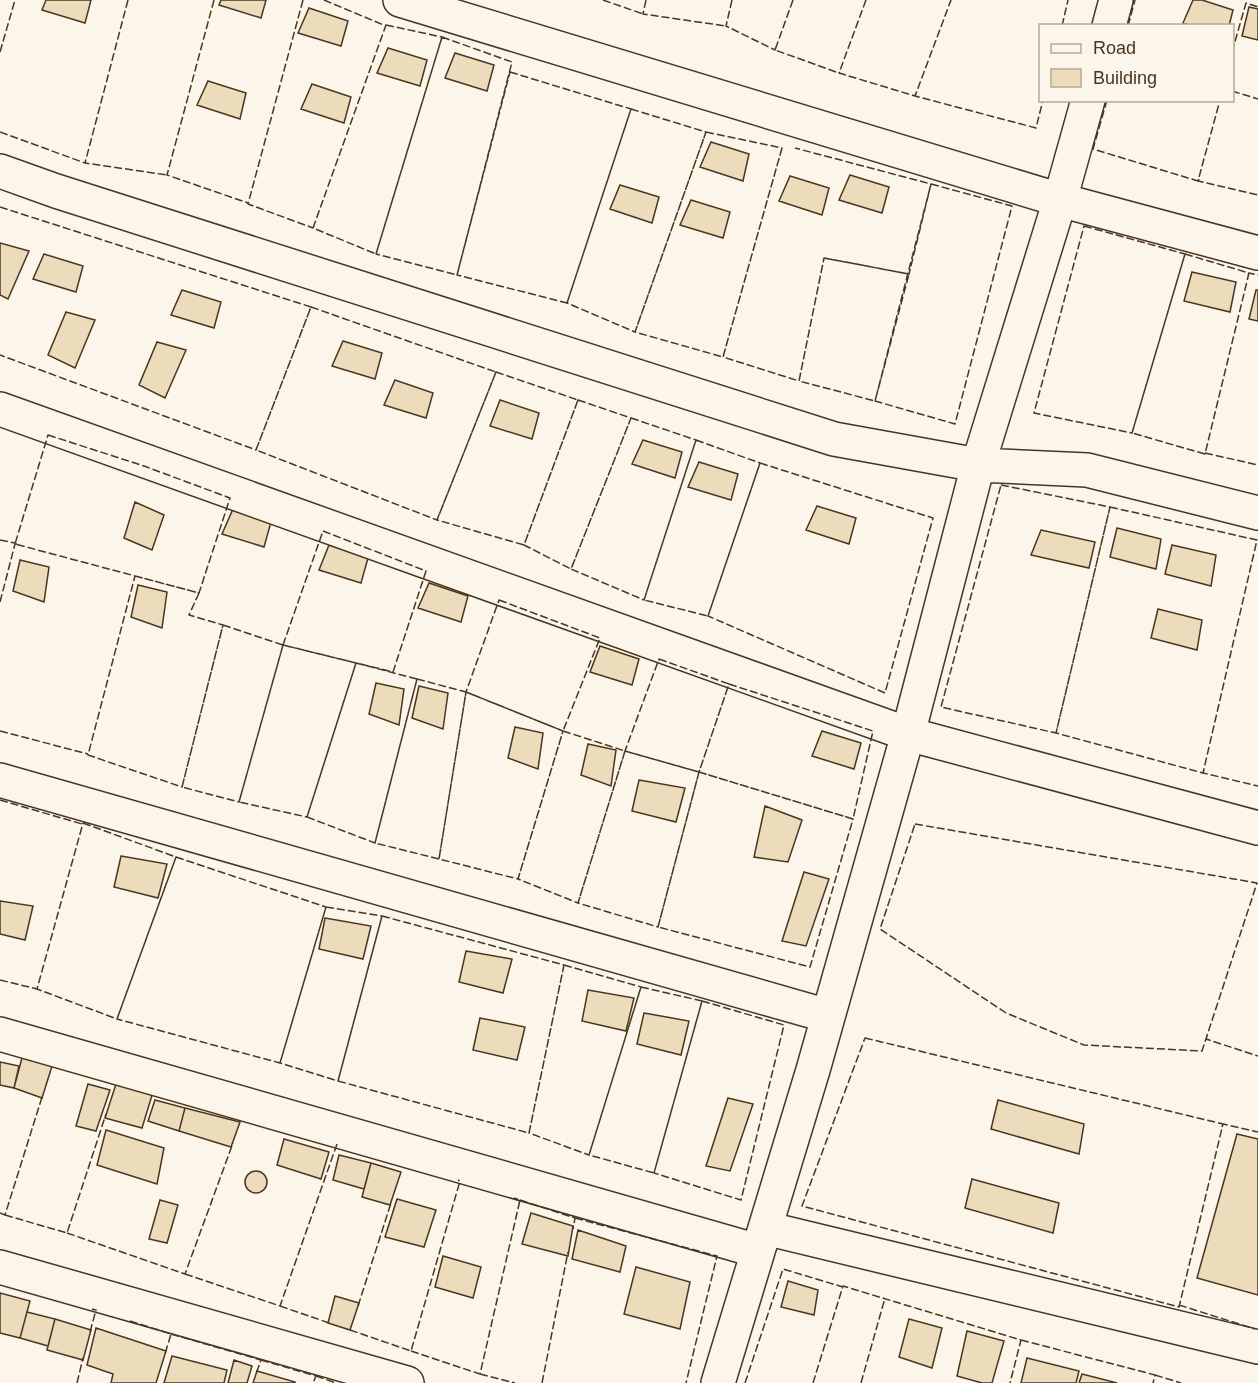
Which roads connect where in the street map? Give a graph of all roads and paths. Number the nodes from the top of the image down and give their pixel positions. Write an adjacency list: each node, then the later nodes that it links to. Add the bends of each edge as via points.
1 (400, 0): 6 (street)
2 (1116, 0): 3 (street)
3 (1110, 24)
4 (1087, 102): 6 (street)
5 (0, 171): 9 (street, via 834,439)
6 (1060, 200): 7 (street); 9 (street)
7 (1258, 253)
8 (0, 409): 11 (street)
9 (978, 465): 10 (street, via 1087,470); 11 (street)
10 (1258, 513)
11 (908, 734): 13 (street); 14 (street)
12 (0, 780): 14 (street)
13 (1258, 828)
14 (828, 1016): 16 (street)
15 (0, 1034): 16 (street)
16 (762, 1240): 18 (street); 20 (street)
17 (0, 1267): 19 (street)
18 (1258, 1347)
19 (407, 1383)
20 (718, 1383)

